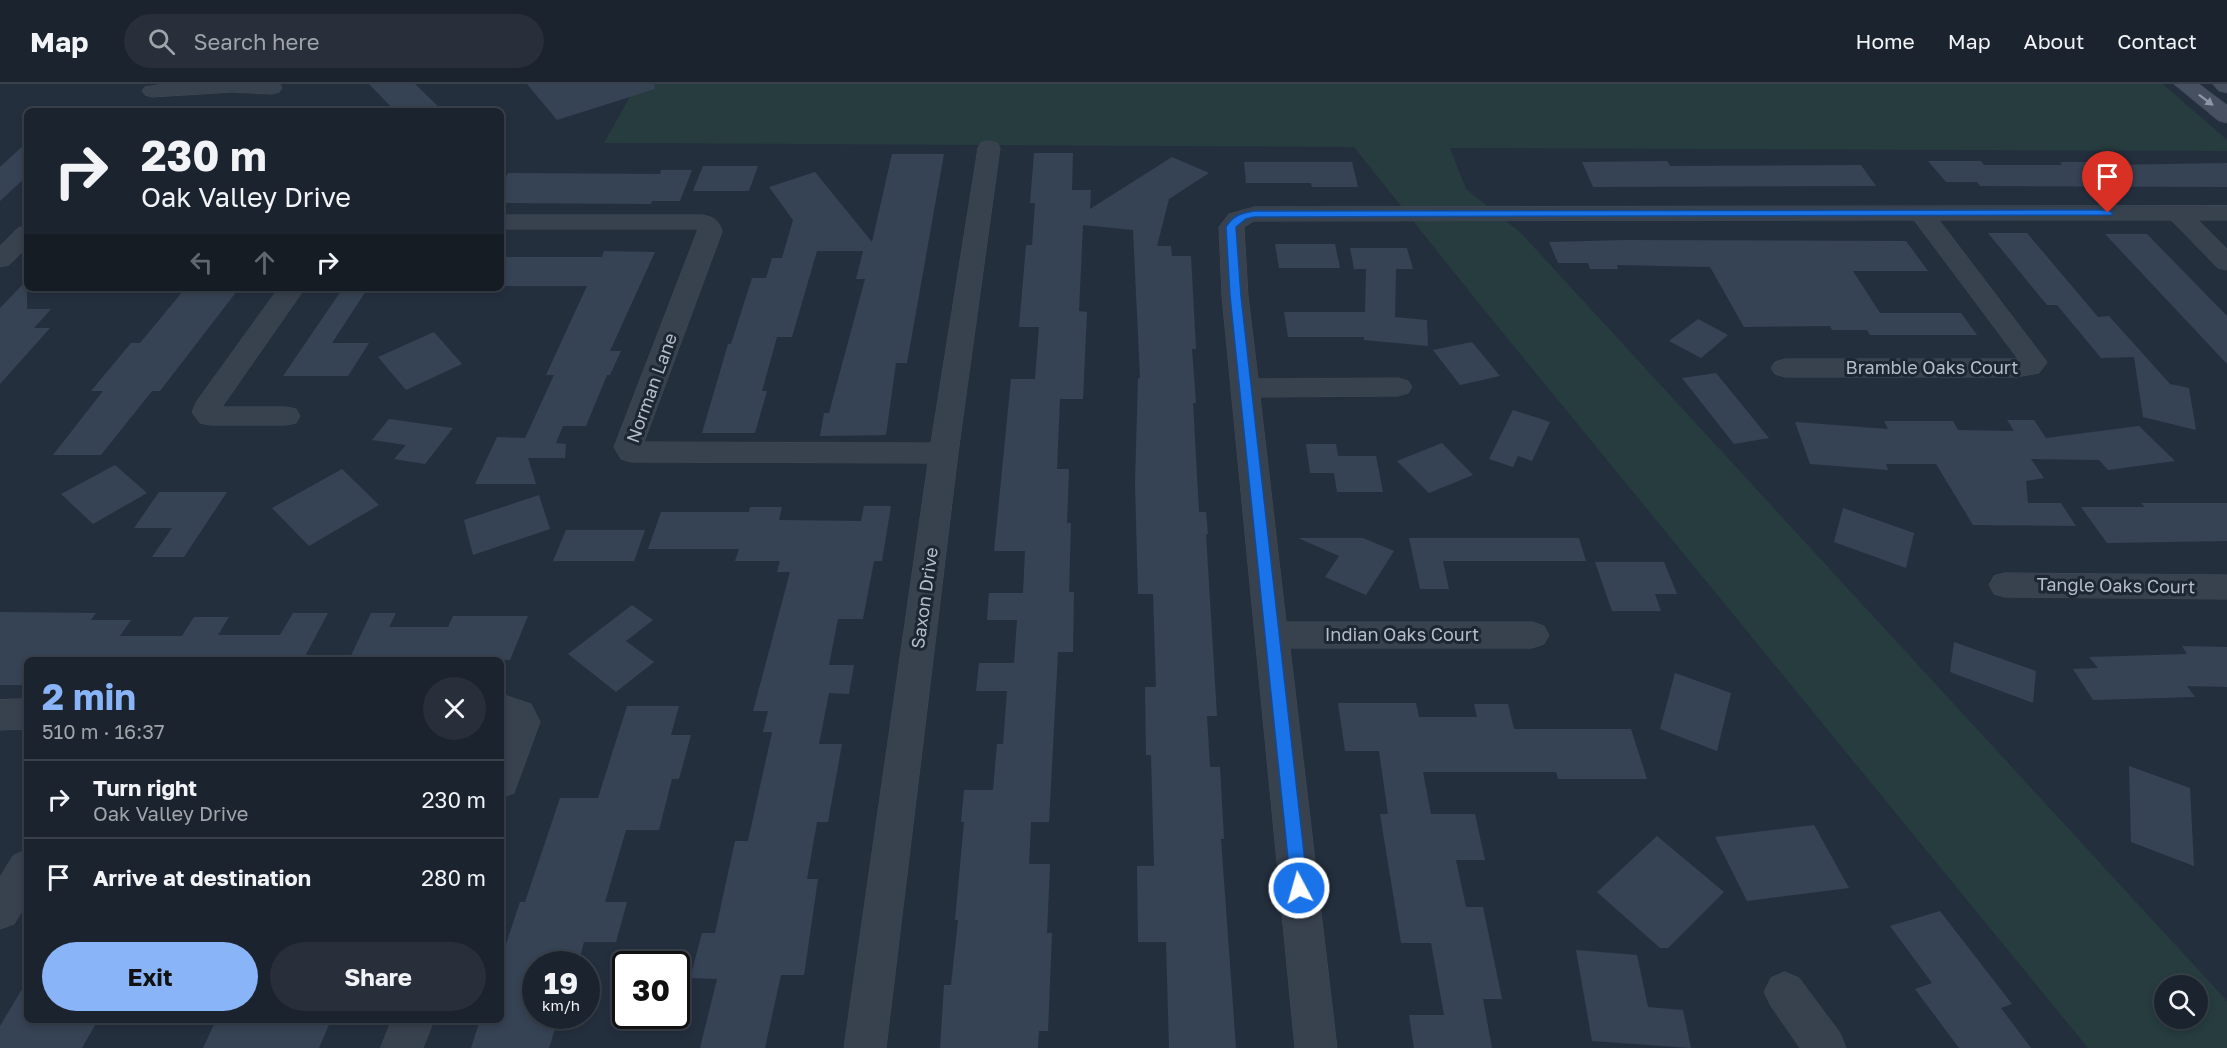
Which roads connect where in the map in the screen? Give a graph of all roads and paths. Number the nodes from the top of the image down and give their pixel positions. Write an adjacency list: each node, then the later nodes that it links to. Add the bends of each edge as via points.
1 (2185, 84): 4 (main road, one-way to 4)
2 (272, 88): 3 (street, via 232,86)
3 (150, 93)
4 (2227, 116)
5 (989, 148): 18 (street, Saxon Drive)
6 (1921, 213): 7 (street); 14 (street, Bramble Oaks Court, via 2034,362 2029,367 2016,368); 16 (street, via 1243,216 1231,227)
7 (2178, 213): 8 (street); 12 (street)
8 (2227, 213)
9 (504, 222): 18 (street, Norman Lane, via 703,222 709,226 710,232 628,447 631,452)
10 (24, 236): 11 (street)
11 (0, 260)
12 (2227, 263)
13 (290, 291): 17 (street, via 206,412 210,416)
14 (1785, 368)
15 (1398, 387): 16 (street)
16 (1245, 388): 21 (street)
17 (286, 416)
18 (944, 453): 32 (street, Saxon Drive)
19 (2005, 585): 20 (street, Tangle Oaks Court)
20 (2227, 587)
21 (1272, 635): 22 (street, Indian Oaks Court); 33 (street)
22 (1532, 635)
23 (504, 709): 26 (street, via 519,714 523,722)
24 (0, 714): 25 (street)
25 (24, 714)
26 (504, 774)
27 (24, 873): 28 (street)
28 (0, 911)
29 (1785, 992): 34 (street)
30 (412, 1023): 31 (street)
31 (402, 1048)
32 (865, 1048)
33 (1316, 1048)
34 (1825, 1048)

